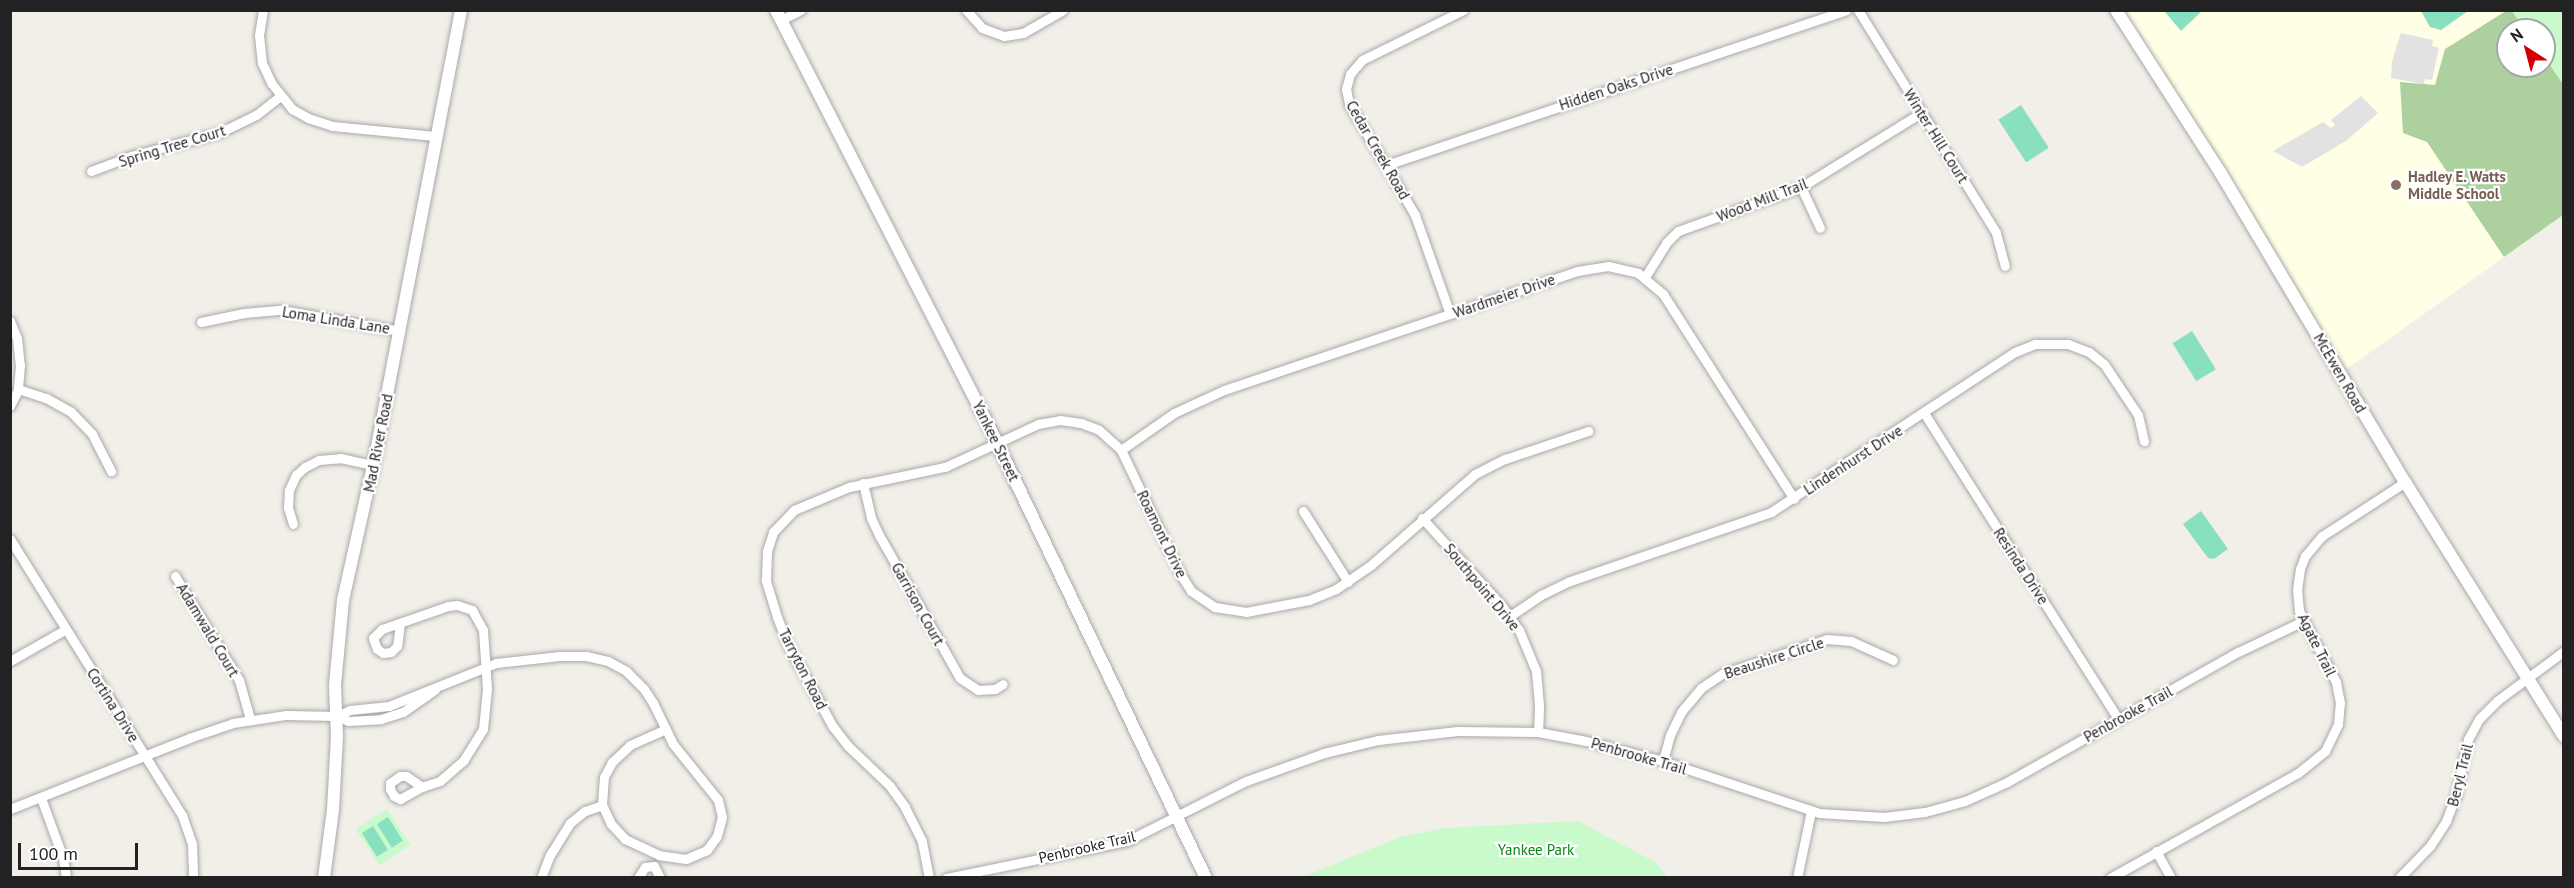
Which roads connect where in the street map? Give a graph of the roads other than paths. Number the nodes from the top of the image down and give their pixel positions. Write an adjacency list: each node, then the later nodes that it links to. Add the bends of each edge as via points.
1 (263, 10): 11 (street, via 259,35 262,63)
2 (461, 10): 13 (street, Mad River Road)
3 (801, 10): 10 (street)
4 (966, 10): 5 (street, via 982,28 1004,36 1023,33)
5 (1063, 10)
6 (1463, 10): 14 (street, Cedar Creek Road, via 1371,55 1350,74 1346,89 1349,104)
7 (1846, 10): 14 (street, Hidden Oaks Drive)
8 (1858, 10): 12 (street, Winter Hill Court)
9 (2116, 10): 33 (street, McEwen Road, via 2226,181)
10 (778, 15): 29 (street, Yankee Street)
11 (280, 96): 13 (street, via 299,113 321,123); 15 (street, Spring Tree Court, via 256,115 221,132)
12 (1921, 113): 16 (street, Wood Mill Trail); 18 (street, Winter Hill Court, via 1996,233)
13 (436, 136): 23 (street, Mad River Road)
14 (1386, 165): 20 (street, Cedar Creek Road, via 1415,215)
15 (91, 171)
16 (1801, 187): 17 (street); 19 (street, Wood Mill Trail, via 1678,231)
17 (1820, 228)
18 (2005, 266)
19 (1645, 277): 20 (street, Wardmeier Drive, via 1621,268 1592,267); 35 (street, Wardmeier Drive, via 1663,294)
20 (1450, 314): 30 (street, Wardmeier Drive, via 1224,390 1174,413)
21 (10, 321): 24 (street, via 20,352)
22 (201, 322): 23 (street, Loma Linda Lane, via 281,310)
23 (400, 331): 31 (street, Mad River Road)
24 (18, 389): 25 (street); 32 (street, via 71,412 92,434)
25 (10, 406)
26 (1924, 413): 28 (street, Lindenhurst Drive, via 2015,352 2035,344 2056,342 2078,347 2104,364 2138,415); 35 (street, Lindenhurst Drive); 54 (street, Resinda Drive)
27 (1588, 431): 37 (street, Roamont Drive, via 1490,466 1460,484)
28 (2144, 441)
29 (996, 443): 30 (street, Roamont Drive, via 1038,424 1071,420 1099,430); 34 (street, Tarryton Road, via 929,472); 65 (street, Yankee Street)
30 (1121, 450): 41 (street, Roamont Drive, via 1181,575 1191,591 1206,603 1246,612 1309,600)
31 (374, 465): 38 (street, via 340,458 319,460 305,467 289,490 288,508); 52 (street, Mad River Road, via 340,623)
32 (111, 471)
33 (2405, 482): 43 (street, Agate Trail, via 2331,529 2305,556 2297,600); 50 (street, McEwen Road)
34 (862, 483): 51 (street, Garrison Court, via 879,535 960,678 978,690); 76 (street, Tarryton Road, via 812,500 786,516 769,541 766,580 798,664 841,739 898,796 922,841)
35 (1794, 499): 42 (street, Lindenhurst Drive, via 1748,521 1570,580)
36 (1303, 511): 41 (street)
37 (1422, 518): 41 (street, Roamont Drive); 42 (street, Southpoint Drive)
38 (294, 524)
39 (10, 539): 45 (street, Cortina Drive)
40 (174, 576): 53 (street, Adamwald Court, via 239,680)
41 (1348, 582)
42 (1510, 616): 56 (street, Southpoint Drive, via 1536,671)
43 (2303, 621): 54 (street, Penbrooke Trail, via 2238,652); 66 (street, Agate Trail, via 2338,692 2340,713 2331,741 2317,759 2298,773)
44 (400, 623): 49 (street, via 448,606 467,607 476,614 483,630)
45 (66, 629): 48 (street); 58 (street, Cortina Drive)
46 (2564, 651): 50 (street, Beryl Trail)
47 (1893, 660): 59 (street, Beaushire Circle, via 1851,641 1827,639 1722,674 1701,688 1681,712)
48 (10, 661)
49 (485, 667): 52 (street, via 389,706 350,710); 55 (street, via 518,659 560,656 608,661 626,671 644,689); 60 (street, via 487,704 478,739 452,772)
50 (2528, 680): 57 (street, McEwen Road); 83 (street, Beryl Trail, via 2498,700 2479,719 2468,739 2446,821 2430,846)
51 (1003, 684)
52 (337, 716): 53 (street); 73 (street, Mad River Road, via 333,810)
53 (250, 719): 58 (street, via 212,729)
54 (2118, 719): 64 (street, Penbrooke Trail, via 1999,785 1943,807 1884,817)
55 (666, 729): 62 (street, via 630,746 612,762 604,777); 67 (street, via 683,757 714,793 722,817 717,836 701,854 677,860)
56 (1538, 732): 59 (street, Penbrooke Trail); 65 (street, Penbrooke Trail, via 1457,731 1359,744 1258,776)
57 (2564, 736)
58 (145, 756): 61 (street); 72 (street, Cortina Drive, via 187,826 194,856)
59 (1663, 761): 64 (street, Penbrooke Trail)
60 (422, 787)
61 (41, 798): 63 (street); 71 (street, via 63,858)
62 (602, 804): 67 (street, via 617,831); 70 (street, via 570,823 550,855)
63 (10, 809)
64 (1811, 811): 80 (street)
65 (1176, 818): 69 (street, Penbrooke Trail, via 1126,841); 79 (street, Yankee Street)
66 (2156, 851): 81 (street, Agate Trail); 82 (street)
67 (659, 855): 68 (street)
68 (654, 866): 74 (street, via 645,867); 75 (street)
69 (1002, 867): 77 (street, Penbrooke Trail); 78 (street)
70 (544, 876)
71 (66, 878)
72 (193, 878)
73 (324, 878)
74 (638, 878)
75 (660, 878)
76 (929, 878)
77 (946, 878)
78 (1005, 878)
79 (1206, 878)
80 (1797, 878)
81 (2110, 878)
82 (2171, 878)
83 (2399, 878)

